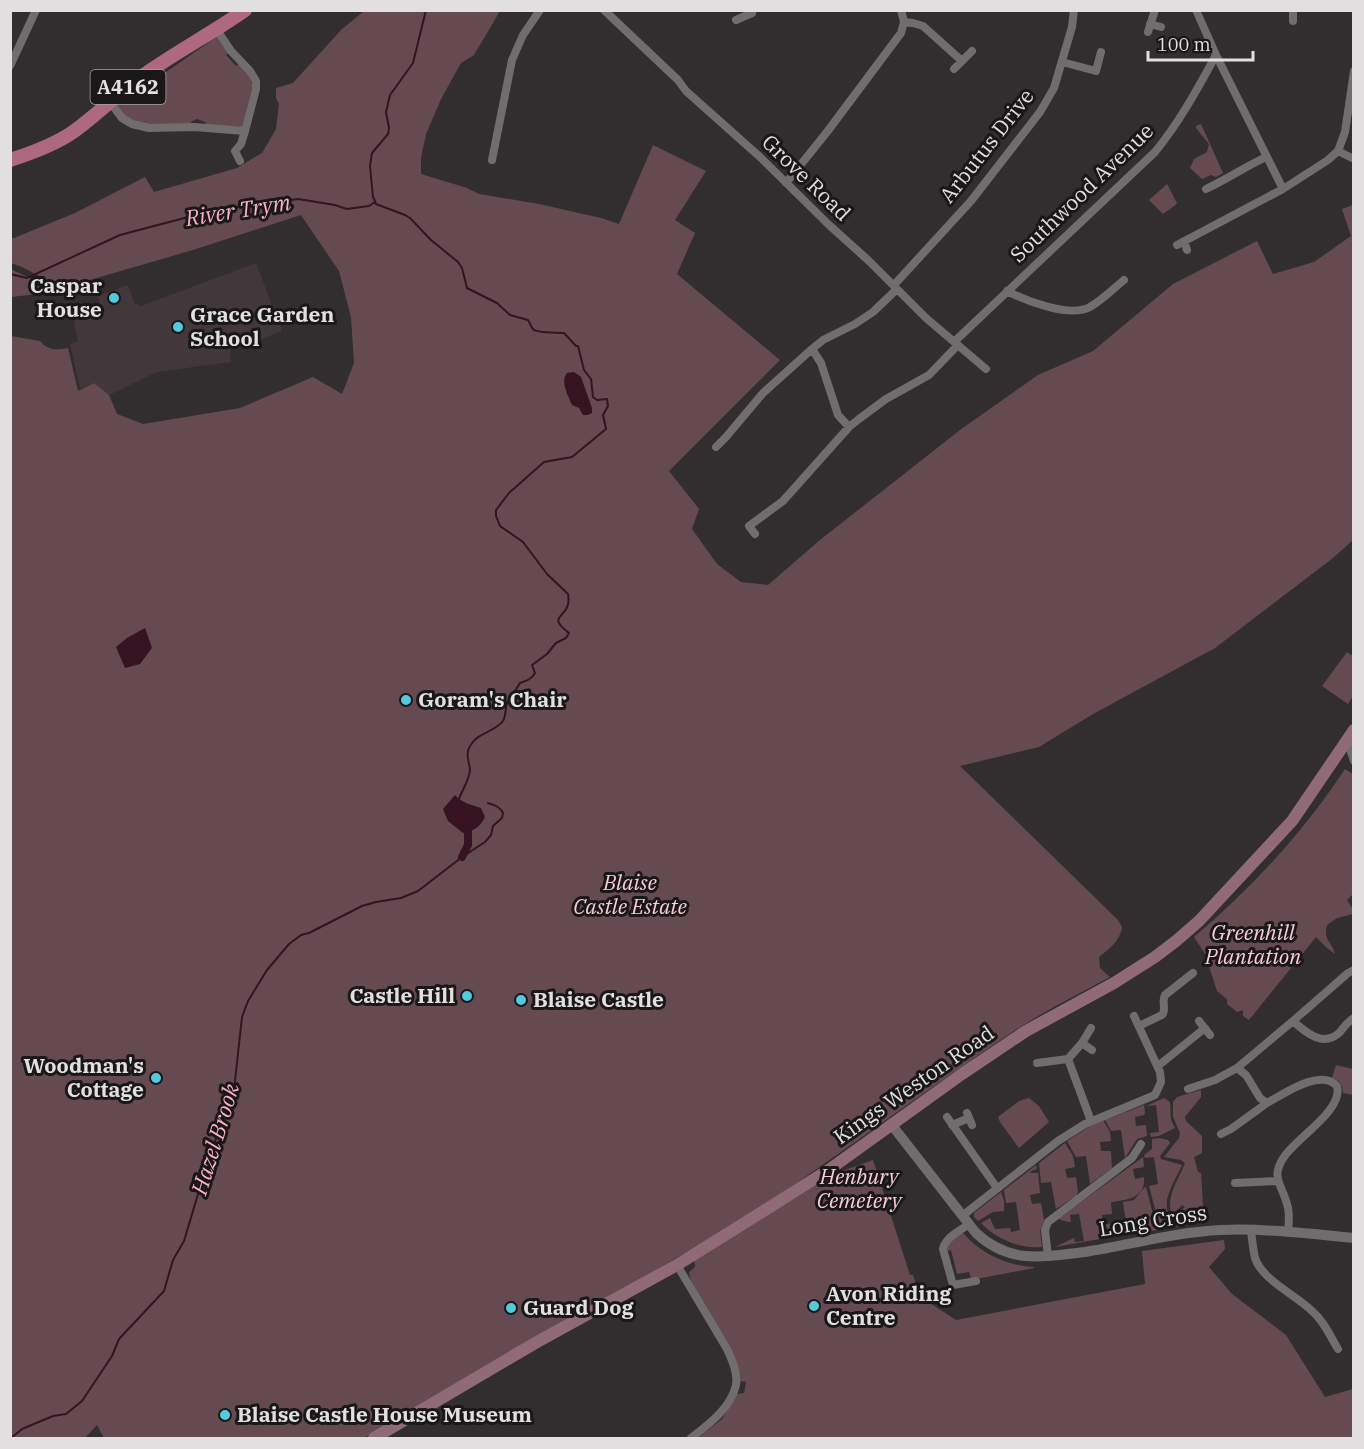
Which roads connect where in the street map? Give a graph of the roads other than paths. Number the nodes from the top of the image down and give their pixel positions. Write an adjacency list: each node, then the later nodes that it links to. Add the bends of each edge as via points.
1 (36, 10): 21 (street)
2 (245, 10): 15 (main road, A4162)
3 (540, 10): 27 (street, via 512,60)
4 (901, 10): 13 (street)
5 (1074, 10): 20 (street, Arbutus Drive)
6 (1155, 10): 14 (street, via 1149,28)
7 (1196, 10): 18 (street)
8 (1293, 10): 12 (street)
9 (606, 11): 32 (street, Grove Road)
10 (746, 13): 11 (street)
11 (736, 20)
12 (1293, 21)
13 (904, 22): 19 (street, via 923,26); 32 (street, via 901,33)
14 (1161, 27)
15 (217, 30): 24 (main road, A4162, via 174,55); 25 (street, via 256,81)
16 (972, 51): 19 (street)
17 (1101, 52): 20 (street, via 1096,71)
18 (1216, 55): 28 (street); 38 (street, Southwood Avenue, via 1174,128 1155,152)
19 (962, 61): 22 (street)
20 (1062, 62): 37 (street, Arbutus Drive, via 1054,88 1040,112 971,201)
21 (10, 66)
22 (954, 69)
23 (1353, 71): 26 (street, via 1346,132)
24 (110, 102): 25 (street, via 122,118 149,128); 30 (main road, A4162, via 72,133 39,151)
25 (245, 131): 31 (street, via 235,151)
26 (1338, 151): 29 (street); 34 (street)
27 (495, 155)
28 (1266, 157): 33 (street, via 1226,180 1213,181); 34 (street)
29 (1353, 159)
30 (10, 160)
31 (240, 161)
32 (786, 183): 37 (street, Grove Road)
33 (1206, 189)
34 (1283, 189): 35 (street)
35 (1182, 245)
36 (1124, 280): 38 (street, via 1108,287 1090,307 1077,311 1050,307)
37 (896, 287): 39 (street, Grove Road); 40 (street, Arbutus Drive, via 873,312)
38 (1007, 291): 39 (street, Southwood Avenue)
39 (956, 343): 41 (street, Grove Road); 42 (street, Southwood Avenue, via 929,375)
40 (812, 349): 42 (street, via 821,363 838,415); 43 (street, Arbutus Drive, via 763,393)
41 (986, 369)
42 (849, 427): 44 (street, Southwood Avenue, via 783,501 749,526)
43 (716, 444)
44 (755, 534)
45 (1350, 735): 46 (main road, Kings Weston Road); 47 (street)
46 (1336, 757): 47 (street); 67 (main road, Kings Weston Road, via 1292,820 1176,941 1114,983 1026,1031)
47 (1353, 764)
48 (1353, 970): 52 (street)
49 (1193, 973): 53 (street, via 1169,987 1164,997 1165,1010 1159,1018)
50 (1134, 1016): 53 (street)
51 (1353, 1018): 52 (street, via 1335,1036 1325,1040 1307,1034)
52 (1293, 1021): 61 (street)
53 (1139, 1026): 60 (street)
54 (1091, 1028): 56 (street)
55 (1205, 1028): 60 (street)
56 (1082, 1043): 57 (street); 58 (street)
57 (1092, 1050)
58 (1068, 1059): 59 (street); 66 (street)
59 (1036, 1063)
60 (1158, 1066): 66 (street, via 1161,1082 1153,1096)
61 (1237, 1068): 62 (street); 63 (street)
62 (1188, 1089)
63 (1267, 1103): 69 (street); 71 (street, via 1317,1080 1333,1082 1339,1090 1330,1109 1284,1155)
64 (947, 1117): 68 (street)
65 (970, 1118): 68 (street)
66 (1091, 1121): 73 (street)
67 (891, 1124): 74 (street, Long Cross); 79 (main road, Kings Weston Road, via 798,1190)
68 (952, 1125): 73 (street)
69 (1225, 1130)
70 (1141, 1144): 78 (street, via 1132,1158 1046,1224)
71 (1277, 1181): 72 (street); 76 (street, via 1288,1208)
72 (1238, 1185)
73 (997, 1188): 74 (street)
74 (965, 1220): 78 (street, Long Cross, via 980,1237 999,1249); 80 (street, via 943,1249 953,1285 965,1279)
75 (1251, 1230): 76 (street, Long Cross); 78 (street, Long Cross, via 1188,1234); 81 (street, via 1261,1269 1314,1312)
76 (1288, 1232): 77 (street, Long Cross)
77 (1353, 1238)
78 (1048, 1257)
79 (677, 1265): 82 (main road, Kings Weston Road); 83 (street, via 727,1349 740,1387 716,1418)
80 (976, 1281)
81 (1338, 1344)
82 (374, 1438)
83 (691, 1438)

